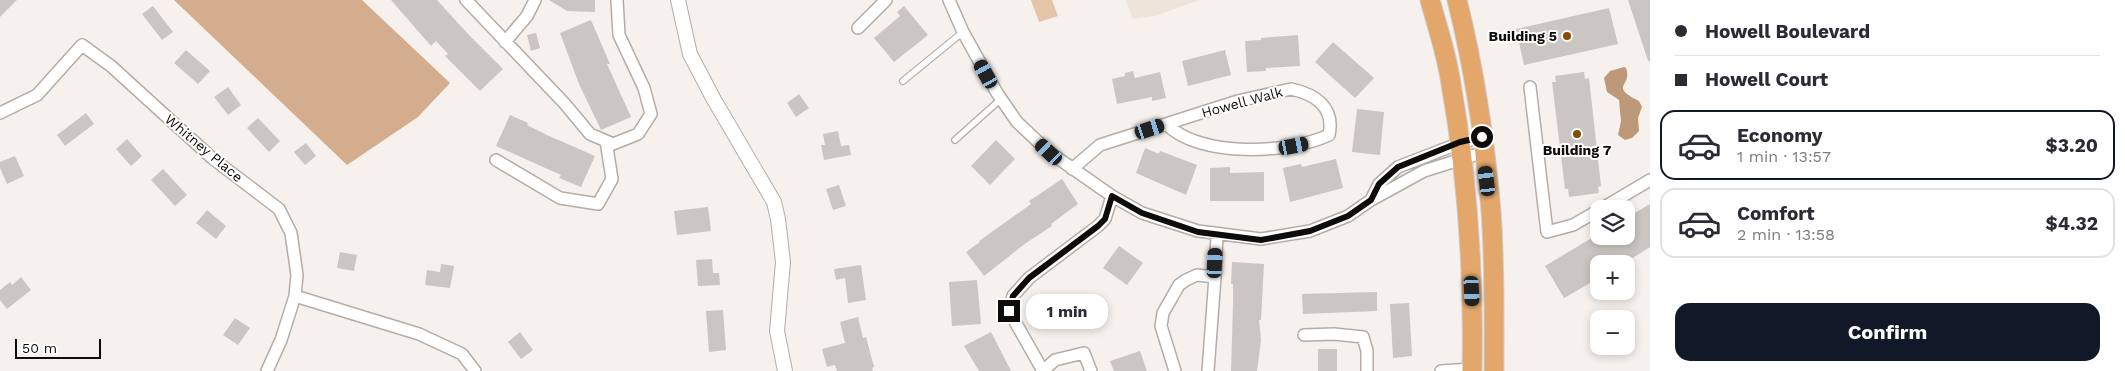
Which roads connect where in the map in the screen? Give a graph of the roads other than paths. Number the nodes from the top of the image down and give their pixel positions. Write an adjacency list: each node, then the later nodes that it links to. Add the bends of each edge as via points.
1 (466, 0): 11 (street)
2 (535, 0): 11 (street, via 527,16)
3 (617, 0): 18 (street, via 618,35 644,88 651,114 638,134 613,144)
4 (678, 0): 35 (street, via 690,54 774,202 783,262 777,331)
5 (886, 0): 9 (street)
6 (949, 0): 10 (street)
7 (1430, 0): 20 (highway, via 1450,76)
8 (1457, 0): 19 (highway)
9 (858, 28)
10 (963, 32): 12 (lane); 14 (street)
11 (505, 42): 18 (street, via 590,134)
12 (903, 81)
13 (1530, 87): 27 (street, via 1547,232 1573,226)
14 (1001, 99): 17 (lane); 22 (street, via 1017,122)
15 (0, 113): 30 (street, Whitney Place, via 37,95 82,45 111,66 212,158 279,209 290,233 297,275)
16 (1166, 124): 16 (street, Howell Walk, via 1238,101 1291,89 1306,92 1319,102 1326,110 1331,126 1329,135 1318,140 1264,150 1197,141); 22 (street, Howell Walk, via 1100,145)
17 (955, 140)
18 (606, 141): 21 (street, via 612,179 598,204 560,198)
19 (1483, 144): 20 (street); 42 (highway, via 1491,211)
20 (1460, 150): 25 (street); 25 (street, via 1398,167 1379,184); 32 (highway, via 1470,252)
21 (496, 160)
22 (1072, 169): 24 (street)
23 (1650, 180): 26 (street)
24 (1112, 196): 28 (street, via 1142,213 1198,232); 36 (street, via 1105,219 1029,278 1013,296 1009,311)
25 (1371, 200): 28 (street, via 1348,216 1310,231 1261,240)
26 (1616, 200)
27 (1590, 215)
28 (1217, 234): 29 (street)
29 (1214, 277): 38 (street, via 1197,275 1186,280 1179,285 1163,313 1161,326); 39 (street)
30 (295, 296): 33 (street, Whitney Place); 34 (street, via 419,334 462,354)
31 (1304, 335): 40 (street, via 1363,337)
32 (1472, 370): 41 (street)
33 (267, 371)
34 (475, 371)
35 (785, 371)
36 (1043, 371): 37 (street, via 1055,360 1084,353)
37 (1091, 371)
38 (1176, 371)
39 (1208, 371)
40 (1367, 371)
41 (1441, 371)
42 (1494, 371)

